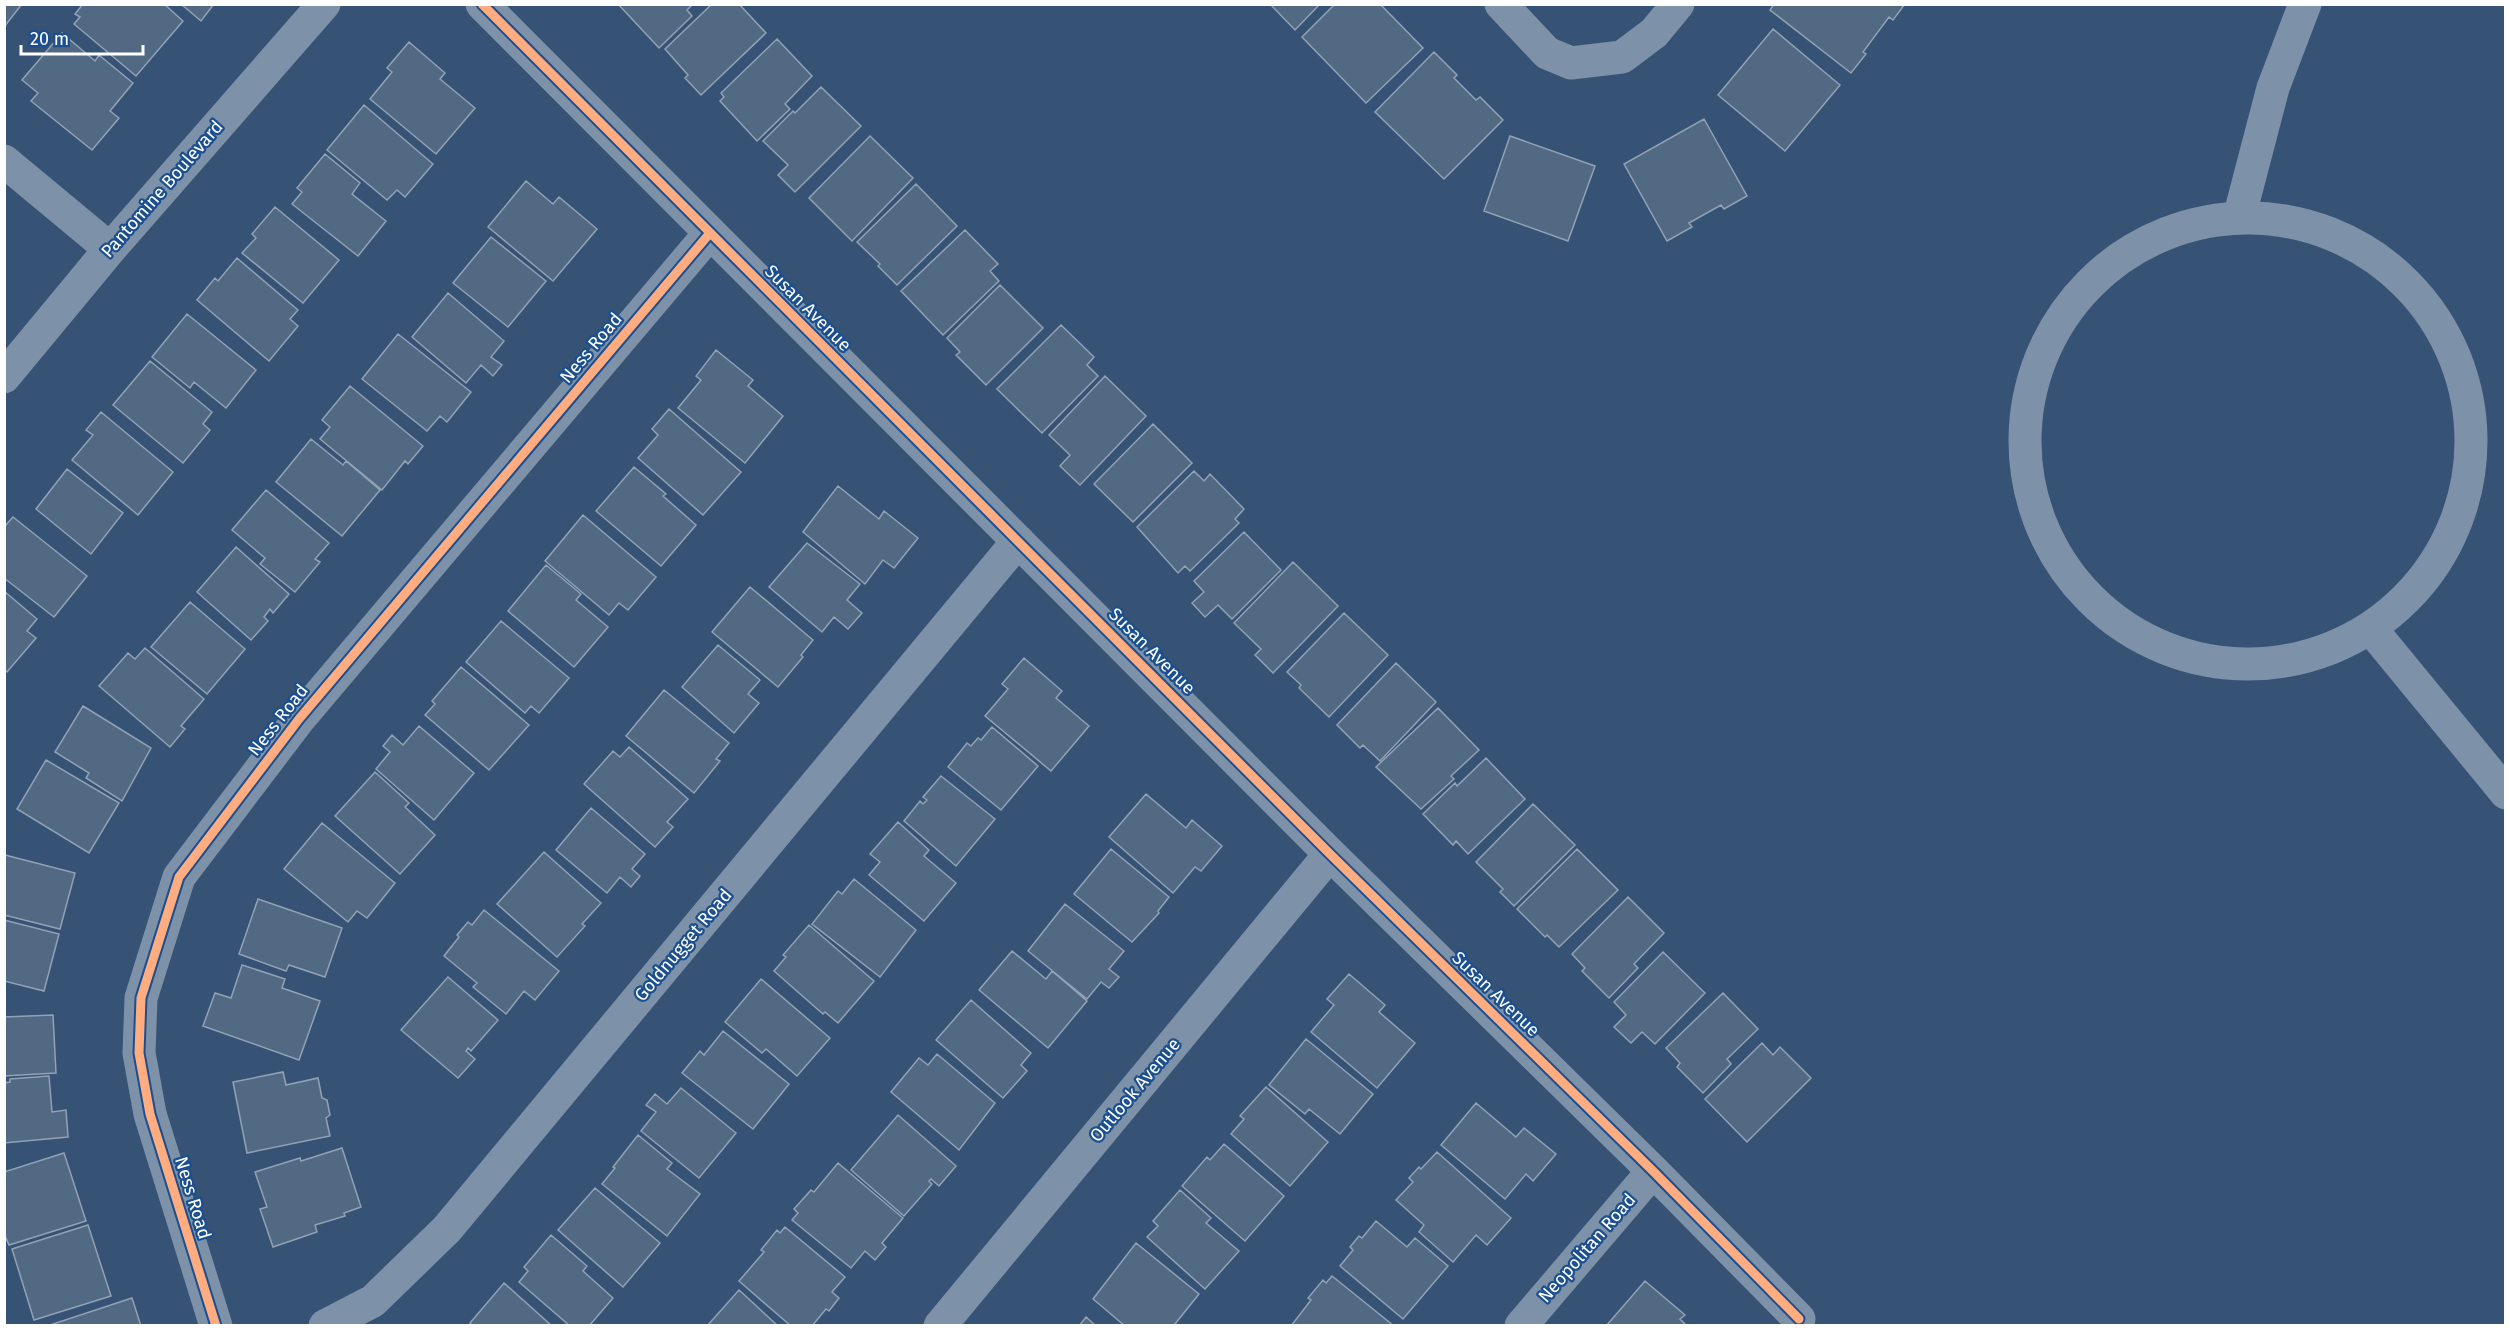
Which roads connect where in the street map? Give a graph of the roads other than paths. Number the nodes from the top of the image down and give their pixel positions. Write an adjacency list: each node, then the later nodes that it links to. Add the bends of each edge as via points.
1 (324, 4): 9 (street, Pantomine Boulevard)
2 (482, 4): 8 (street, Susan Avenue)
3 (1501, 4): 4 (street, via 1547,53 1571,63 1622,57 1654,33)
4 (1678, 4)
5 (2305, 4): 7 (street, via 2273,88)
6 (4, 161): 9 (street)
7 (2240, 214): 12 (street, via 2336,232 2415,287 2464,372 2473,469 2448,540 2440,560); 12 (street, via 2150,236 2076,292 2031,372 2023,464 2026,475 2051,551 2097,609 2159,648 2231,666 2305,659)
8 (710, 233): 11 (street, Susan Avenue); 17 (street, Ness Road, via 299,719 179,877 141,998 139,1053 150,1114)
9 (110, 249): 10 (street, Pantomine Boulevard)
10 (4, 377)
11 (1018, 541): 14 (street, Susan Avenue); 18 (street, Goldnugget Road, via 447,1229 373,1301)
12 (2372, 630): 13 (street)
13 (2505, 793)
14 (1330, 854): 15 (street, Susan Avenue); 19 (street, Outlook Avenue)
15 (1653, 1171): 16 (street, Susan Avenue); 20 (street, Neopolitan Road)
16 (1799, 1319)
17 (216, 1326)
18 (326, 1326)
19 (940, 1326)
20 (1521, 1326)

